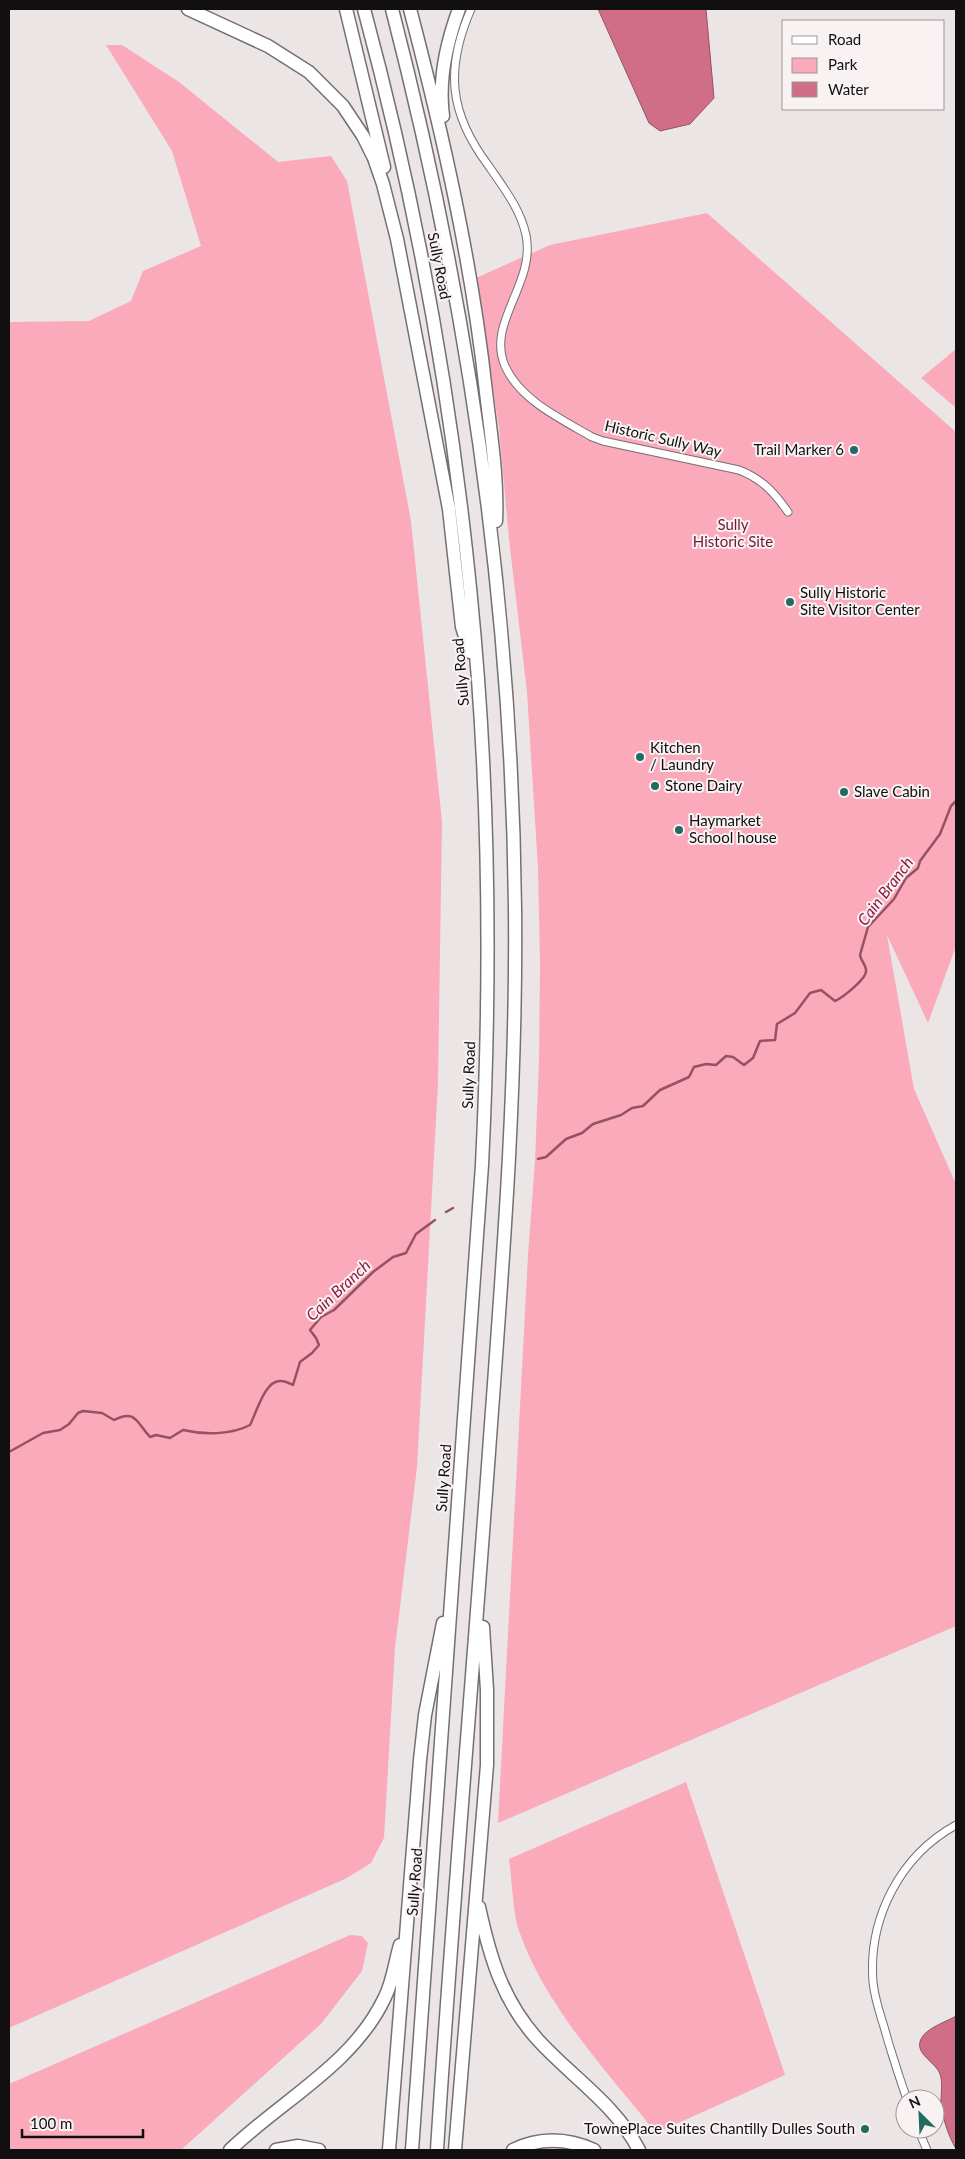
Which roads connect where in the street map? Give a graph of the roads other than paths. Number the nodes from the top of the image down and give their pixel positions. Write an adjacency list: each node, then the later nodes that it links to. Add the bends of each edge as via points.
1 (188, 9): 9 (highway, via 278,52 304,68 330,92 350,116 374,158)
2 (346, 9): 9 (highway, via 382,156)
3 (364, 9): 12 (highway, Sully Road, via 408,195 441,370 460,501)
4 (392, 9): 11 (highway, Sully Road, via 430,162 457,300 478,429)
5 (410, 9): 8 (highway)
6 (458, 9): 8 (highway, via 442,77)
7 (471, 9): 10 (street, Historic Sully Way, via 460,38 455,67 459,112 469,139 514,204 527,240 523,276 500,342 502,360 511,378 531,398 604,441 754,476 768,485)
8 (448, 169): 11 (highway, via 471,284 485,379 497,492)
9 (397, 239): 12 (highway, via 449,509 462,627)
10 (788, 512)
11 (494, 561): 14 (highway, Sully Road, via 511,781 515,1002 509,1174)
12 (478, 676): 13 (highway, Sully Road, via 487,863 486,1067)
13 (455, 1549): 17 (highway, via 425,1715); 23 (highway, Sully Road)
14 (480, 1569): 16 (highway, via 488,1735); 24 (highway, Sully Road)
15 (956, 1825): 18 (street, via 916,1855 900,1876 884,1907 874,1940 875,1999)
16 (476, 1895): 25 (highway); 28 (highway, via 490,1955 516,2011 539,2041 617,2118)
17 (409, 1912): 19 (highway, via 386,1994 366,2027 342,2056); 22 (highway)
18 (904, 2089)
19 (230, 2150)
20 (276, 2150): 21 (highway, via 298,2146)
21 (319, 2150)
22 (389, 2150)
23 (412, 2150)
24 (437, 2150)
25 (456, 2150)
26 (513, 2150): 27 (highway, via 548,2140 565,2141)
27 (594, 2150)
28 (639, 2150)

